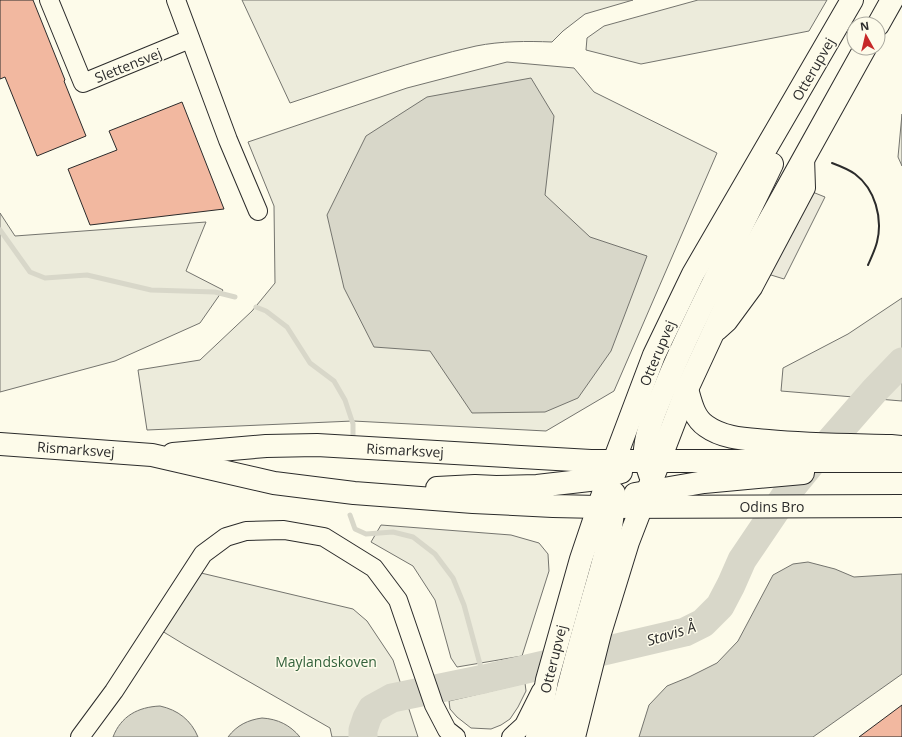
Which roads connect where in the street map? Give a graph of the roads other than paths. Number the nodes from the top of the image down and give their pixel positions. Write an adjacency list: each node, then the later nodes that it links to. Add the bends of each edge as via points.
1 (49, 0): 7 (street, Slettensvej, via 83,83)
2 (176, 0): 7 (street)
3 (852, 0): 6 (main road, Otterupvej)
4 (892, 0): 5 (main road)
5 (883, 16)
6 (840, 23): 17 (main road, Otterupvej, via 693,274 654,355); 19 (main road, via 684,343 647,437 645,449)
7 (190, 39): 9 (street)
8 (861, 56): 10 (main road, via 744,266)
9 (258, 211)
10 (687, 389): 14 (main road, via 692,410 705,426 723,435 798,444); 19 (main road)
11 (0, 444): 13 (main road, Rismarksvej)
12 (902, 447): 14 (main road)
13 (152, 455): 17 (main road, Rismarksvej, via 266,446 317,446 591,461); 20 (main road, Rismarksvej, via 274,483)
14 (847, 459): 15 (main road); 16 (main road); 18 (main road)
15 (902, 461)
16 (902, 464)
17 (612, 468): 19 (main road, Rismarksvej); 20 (main road, via 598,479 537,486 475,486); 21 (main road, Otterupvej)
18 (780, 468): 19 (main road); 19 (main road, via 726,479)
19 (648, 476): 21 (main road, Rismarksvej); 22 (main road, Odins Bro, via 725,506); 23 (main road, via 628,542)
20 (354, 493): 21 (main road, Rismarksvej, via 473,502)
21 (608, 506): 23 (main road, via 608,545); 25 (main road, Otterupvej, via 592,527)
22 (902, 506)
23 (591, 636): 24 (main road)
24 (581, 671): 30 (main road); 31 (main road)
25 (547, 680): 28 (street, via 524,725); 29 (main road, Otterupvej)
26 (80, 737): 27 (street, via 114,691 203,554 226,537 246,530 284,530 324,537 374,568 398,600 434,705 447,730)
27 (456, 737)
28 (511, 737)
29 (538, 737)
30 (558, 737)
31 (574, 737)

